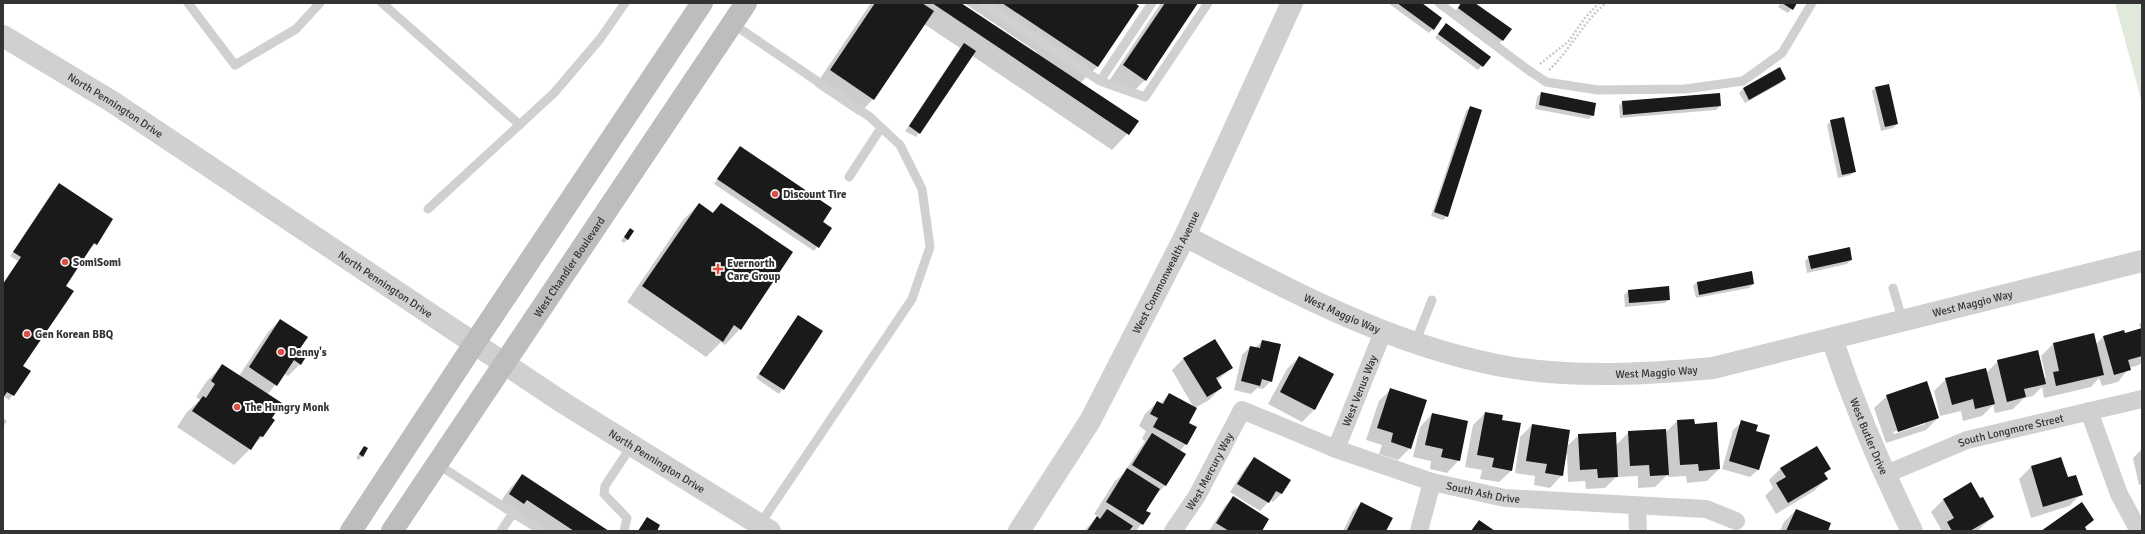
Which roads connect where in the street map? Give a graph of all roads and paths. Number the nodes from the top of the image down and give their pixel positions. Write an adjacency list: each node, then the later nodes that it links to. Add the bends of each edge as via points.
1 (188, 3): 2 (lane, via 235,66 296,29)
2 (320, 3)
3 (382, 3): 20 (lane)
4 (625, 3): 20 (lane, via 600,40 554,93)
5 (702, 3): 32 (main road)
6 (746, 3): 15 (main road, West Chandler Boulevard)
7 (983, 3): 19 (lane)
8 (1152, 3): 19 (lane)
9 (1208, 3): 19 (lane, via 1145,96)
10 (1292, 3): 24 (street, West Commonwealth Avenue)
11 (1439, 3): 17 (lane)
12 (1599, 3): 17 (path, via 1569,41)
13 (1606, 3): 18 (path, via 1590,18 1567,52)
14 (1812, 3): 18 (lane, via 1782,53 1743,81 1685,89 1598,90 1546,82)
15 (732, 24): 21 (lane, via 870,117); 33 (main road, West Chandler Boulevard)
16 (3, 36): 32 (street, North Pennington Drive, via 111,101)
17 (1531, 72): 18 (lane)
18 (1540, 78)
19 (1100, 82)
20 (520, 125): 23 (lane)
21 (881, 128): 22 (lane); 45 (lane, via 900,145 922,189 930,246 912,299)
22 (849, 177)
23 (428, 209)
24 (1185, 236): 29 (street, West Maggio Way, via 1266,278); 51 (street, West Commonwealth Avenue, via 1090,421)
25 (2142, 261): 28 (street, West Maggio Way)
26 (1893, 288): 28 (lane)
27 (1432, 300): 31 (lane)
28 (1902, 322): 30 (street, West Maggio Way)
29 (1383, 332): 31 (street, West Maggio Way); 38 (street, West Venus Way)
30 (1832, 339): 31 (street, West Maggio Way, via 1713,368 1601,375 1514,368); 40 (street, West Butler Drive, via 1853,403)
31 (1415, 343)
32 (474, 344): 33 (street, North Pennington Drive); 46 (main road)
33 (503, 364): 37 (street, North Pennington Drive); 39 (main road, West Chandler Boulevard)
34 (2142, 399): 36 (street, South Longmore Street)
35 (1242, 410): 38 (street, South Ash Drive); 52 (street, West Mercury Way, via 1196,496)
36 (2089, 411): 40 (street, South Longmore Street, via 1967,440); 56 (street, via 2120,494)
37 (632, 445): 45 (street, North Pennington Drive); 50 (lane, via 605,486 604,494 627,518)
38 (1336, 449): 41 (street, South Ash Drive)
39 (437, 464): 43 (lane); 47 (main road, West Chandler Boulevard)
40 (1884, 475): 55 (street, West Butler Drive)
41 (1432, 482): 42 (street, South Ash Drive, via 1505,498); 53 (street)
42 (1637, 506): 44 (street, South Ash Drive, via 1706,509); 54 (street)
43 (513, 513): 48 (lane); 49 (lane)
44 (1736, 522)
45 (765, 528)
46 (351, 531)
47 (392, 531)
48 (501, 531)
49 (542, 531)
50 (624, 531)
51 (1019, 531)
52 (1173, 531)
53 (1419, 531)
54 (1638, 531)
55 (1912, 531)
56 (2139, 531)

